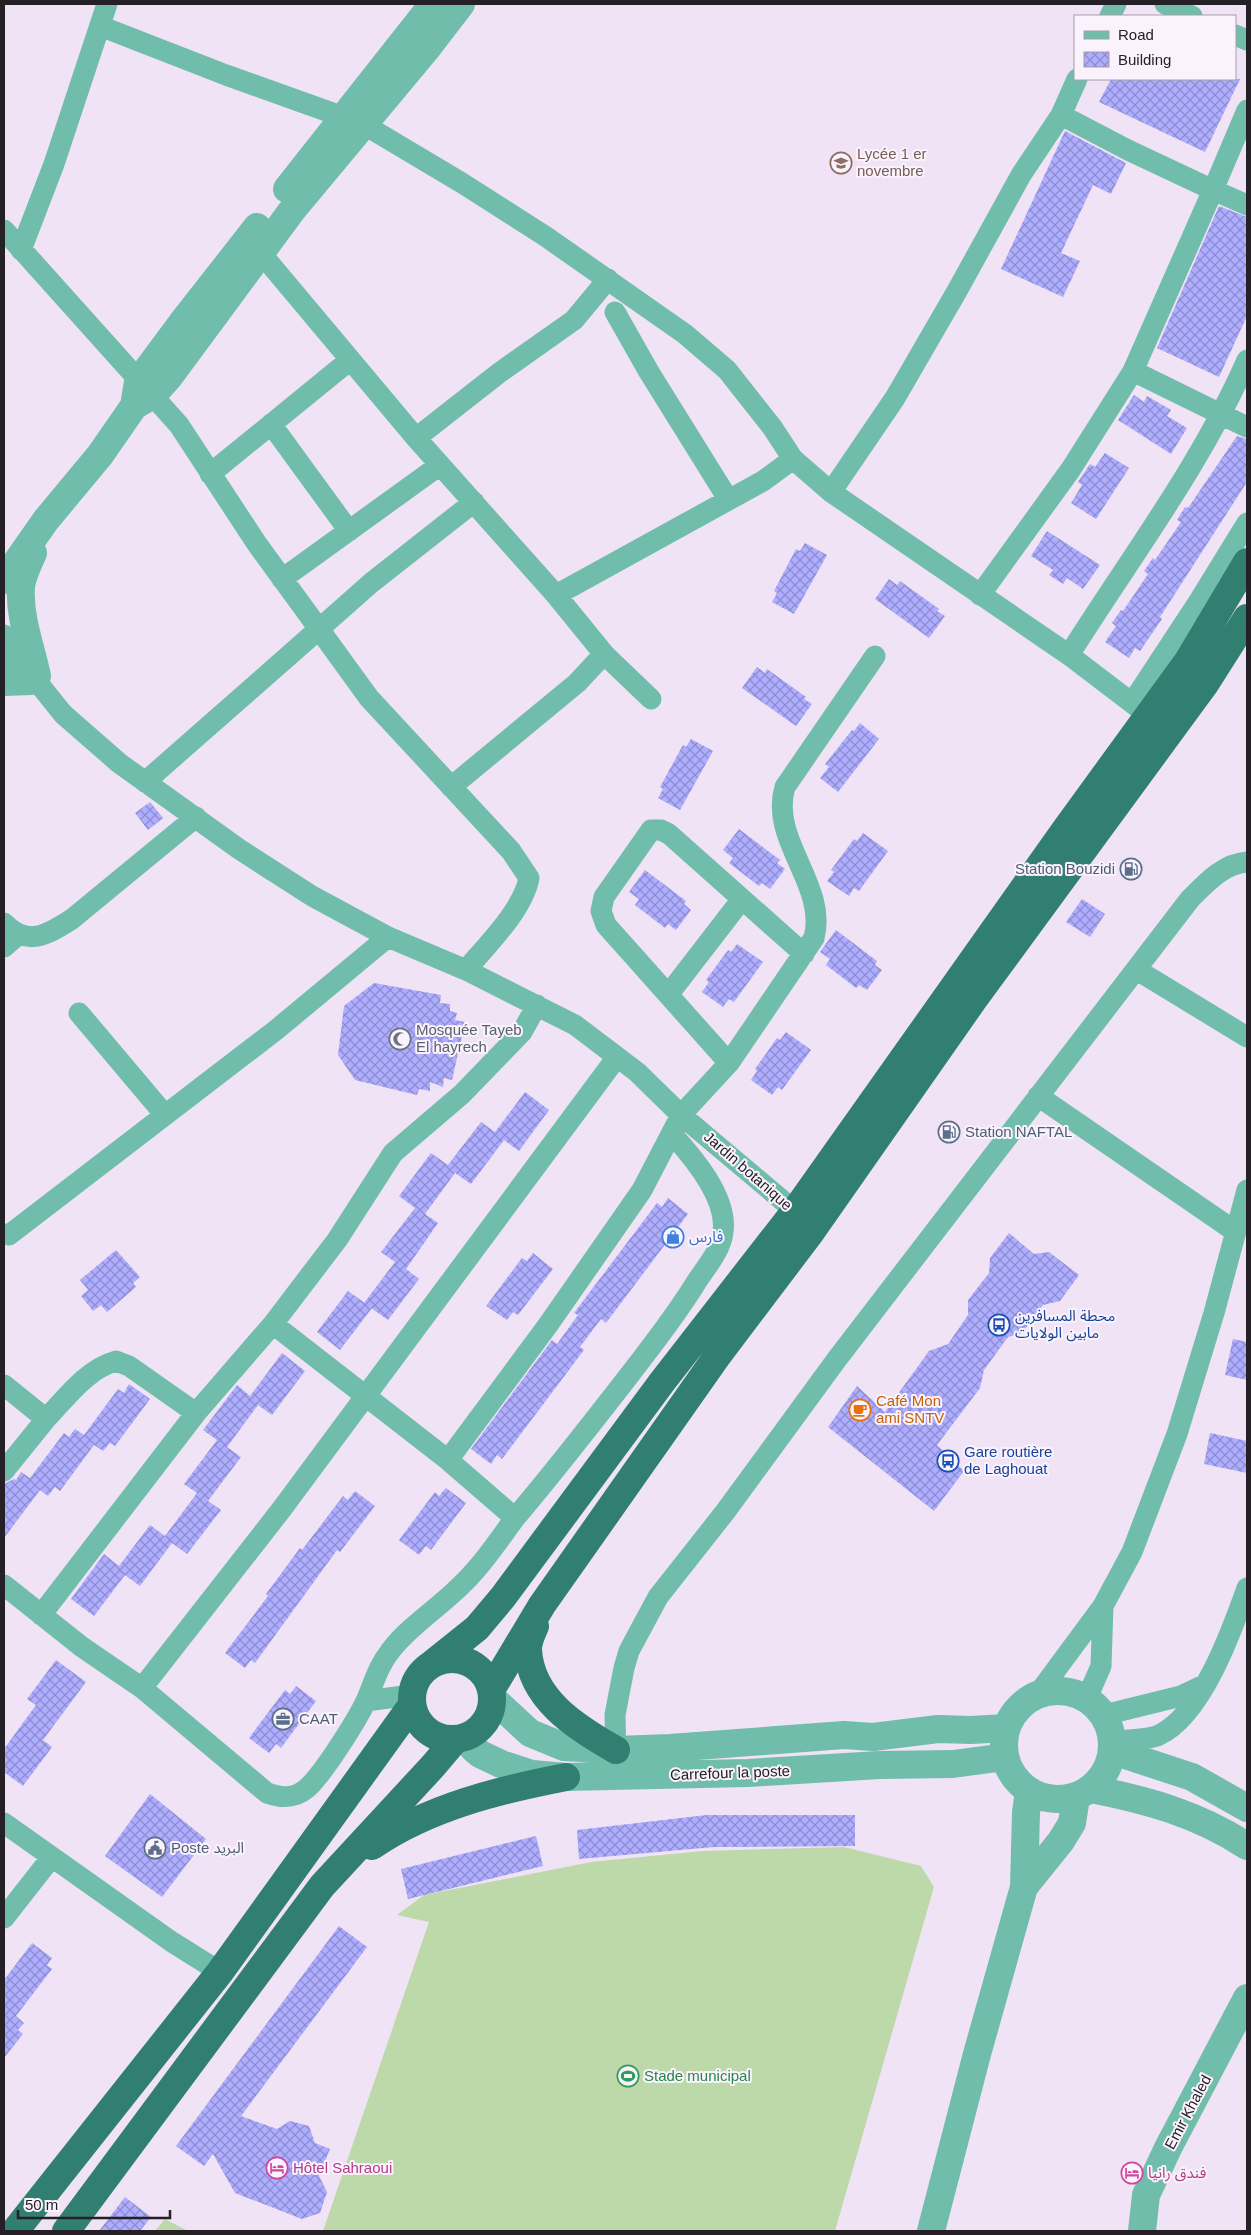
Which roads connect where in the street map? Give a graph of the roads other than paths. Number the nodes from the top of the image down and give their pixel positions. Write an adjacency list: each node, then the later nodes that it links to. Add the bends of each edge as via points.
1 (107, 4): 6 (street)
2 (433, 4): 10 (street)
3 (461, 4): 10 (street, via 428,47)
4 (1165, 4): 5 (street)
5 (1190, 15)
6 (100, 26): 10 (street); 14 (street, via 54,164)
7 (1077, 80): 9 (street)
8 (1247, 110): 11 (street)
9 (1061, 115): 11 (street); 31 (street, via 1021,175 895,398)
10 (354, 120): 15 (street); 16 (street, via 462,183); 23 (street, via 181,324)
11 (1213, 190): 12 (street); 22 (street)
12 (1247, 205)
13 (4, 230): 14 (street)
14 (21, 250): 23 (street)
15 (260, 252): 20 (street); 23 (street, via 219,310)
16 (608, 279): 17 (street); 19 (street)
17 (640, 302): 18 (street); 28 (street, via 727,370)
18 (614, 312): 19 (street); 32 (street)
19 (574, 320): 27 (street)
20 (350, 360): 25 (street); 27 (street)
21 (1247, 360): 24 (street)
22 (1133, 371): 24 (street); 41 (street, via 1071,469)
23 (142, 394): 30 (street, via 179,425); 34 (street, via 100,454)
24 (1222, 414): 26 (street); 46 (street)
25 (271, 424): 30 (street); 36 (street)
26 (1247, 427)
27 (416, 438): 29 (street)
28 (793, 459): 31 (street); 32 (street, via 763,481)
29 (440, 465): 33 (street); 36 (street)
30 (210, 474): 39 (street)
31 (831, 492): 41 (street)
32 (728, 499): 40 (street)
33 (474, 502): 40 (street); 43 (street, via 371,583)
34 (46, 520): 38 (street); 49 (street, via 22,585 23,616)
35 (1247, 523): 52 (street, via 1199,601)
36 (349, 531): 39 (street)
37 (1247, 562): 52 (highway, via 1188,661)
38 (7, 569)
39 (282, 578): 43 (street)
40 (556, 595): 45 (street)
41 (980, 595): 46 (street)
42 (1247, 618): 74 (highway, via 1205,684 974,999)
43 (319, 629): 53 (street); 54 (street, via 369,698)
44 (4, 635): 49 (street, Jardin botanique)
45 (604, 654): 51 (street); 54 (street, via 577,683)
46 (1069, 655): 52 (street)
47 (875, 656): 60 (street, via 785,787 781,799 786,828 816,907 818,926)
48 (4, 662): 49 (street)
49 (36, 680): 50 (street); 53 (street, Jardin botanique, via 63,714 96,745)
50 (4, 682)
51 (651, 699)
52 (1141, 709): 74 (highway, via 1059,838)
53 (146, 782): 55 (street, Jardin botanique)
54 (451, 787): 61 (street, via 511,851 529,878 527,890 508,919)
55 (196, 817): 58 (street, via 72,919 40,936); 59 (street, Jardin botanique, via 312,896)
56 (1247, 862): 62 (street, via 1237,863 1214,875 1190,899)
57 (742, 899): 60 (street); 63 (street); 63 (street, via 669,834 651,830 604,897 601,911 606,925)
58 (9, 934)
59 (388, 937): 61 (street, Jardin botanique); 70 (street, via 276,1030)
60 (804, 954): 68 (street)
61 (466, 970): 64 (street, Jardin botanique)
62 (1137, 970): 66 (street); 69 (street)
63 (668, 995): 68 (street)
64 (537, 1005): 67 (street, Jardin botanique, via 575,1025); 77 (street, via 522,1032 462,1094 393,1153 337,1240)
65 (79, 1014): 70 (street)
66 (1247, 1037)
67 (617, 1057): 71 (street, Jardin botanique); 79 (street)
68 (729, 1063): 71 (street)
69 (1038, 1096): 75 (street); 102 (street, via 658,1597 629,1651 624,1668 615,1715)
70 (165, 1114): 76 (street, via 9,1234)
71 (681, 1114): 72 (street); 74 (street, Jardin botanique)
72 (672, 1134): 82 (street, via 642,1190); 84 (street, via 693,1157 723,1215 720,1246 681,1307 570,1453)
73 (1247, 1190): 75 (street)
74 (803, 1222): 87 (highway, via 718,1355); 90 (highway, via 662,1382 477,1628)
75 (1236, 1232): 88 (street, via 1177,1434 1132,1552)
76 (4, 1234)
77 (273, 1324): 79 (street); 80 (street)
78 (4, 1385): 81 (street)
79 (366, 1397): 82 (street); 92 (street)
80 (196, 1413): 81 (street, via 129,1366 116,1361 94,1371); 89 (street)
81 (46, 1419): 83 (street)
82 (448, 1460): 84 (street)
83 (4, 1472)
84 (515, 1518): 96 (street, via 469,1578 390,1650 373,1680)
85 (4, 1585): 89 (street)
86 (1247, 1588): 91 (street, via 1230,1635)
87 (542, 1606): 93 (highway); 102 (highway, via 528,1647 540,1686 552,1704)
88 (1103, 1606): 94 (street); 97 (street)
89 (41, 1614): 92 (street)
90 (432, 1664): 93 (highway, Carrefour la poste, via 456,1659 468,1662 487,1679); 95 (highway, via 416,1679)
91 (1204, 1685): 97 (street, via 1182,1696); 100 (street, via 1184,1716 1158,1736)
92 (142, 1688): 96 (street, via 258,1787 277,1797 288,1797 308,1788)
93 (492, 1694): 99 (highway, via 491,1711 486,1722 477,1731); 102 (street, Carrefour la poste, via 530,1734)
94 (1038, 1694): 97 (street, via 1055,1690 1072,1692); 98 (street, via 1019,1708)
95 (411, 1700): 96 (street); 99 (highway, via 415,1716 426,1730 443,1739); 113 (highway)
96 (366, 1701)
97 (1096, 1707): 100 (street)
98 (1006, 1728): 101 (street); 102 (street, Carrefour la poste, via 777,1741)
99 (461, 1738): 103 (street, Carrefour la poste, via 480,1754 501,1764 532,1774); 110 (highway)
100 (1113, 1746): 105 (street, via 1106,1773); 106 (street, via 1192,1777)
101 (1005, 1757): 102 (street, Carrefour la poste, via 953,1764 748,1773); 104 (street, via 1010,1771)
102 (616, 1763): 103 (street, Carrefour la poste)
103 (566, 1777): 110 (highway, via 489,1794 411,1823 370,1847)
104 (1029, 1791): 105 (street, via 1044,1798 1060,1800); 111 (street)
105 (1084, 1793): 108 (street, via 1158,1804 1187,1814); 111 (street, via 1061,1841)
106 (1247, 1808)
107 (4, 1823): 109 (street)
108 (1247, 1846)
109 (51, 1858): 112 (street); 113 (street)
110 (322, 1886): 116 (highway)
111 (1024, 1888): 117 (street)
112 (4, 1918)
113 (220, 1972): 115 (highway)
114 (1247, 1998): 118 (street, Emir Khaled, via 1146,2195)
115 (15, 2231)
116 (66, 2231)
117 (930, 2231)
118 (1142, 2231)

